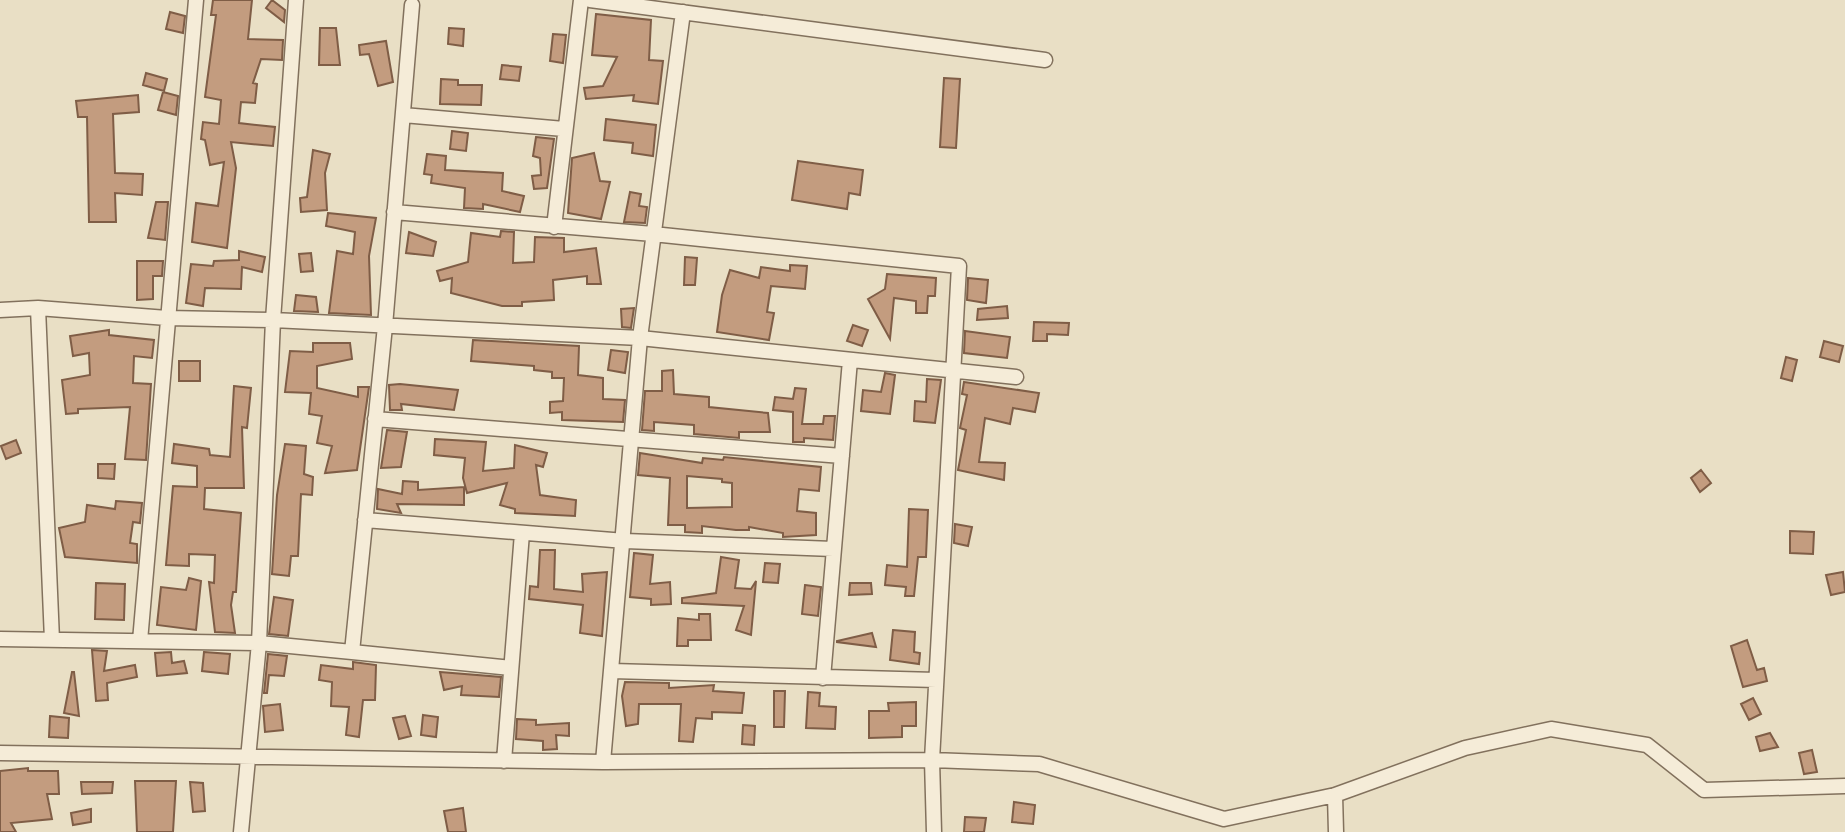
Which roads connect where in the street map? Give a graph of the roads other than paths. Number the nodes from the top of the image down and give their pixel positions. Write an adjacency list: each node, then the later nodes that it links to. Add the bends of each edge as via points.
1 (196, 0): 15 (street)
2 (296, 0): 16 (street)
3 (581, 0): 9 (street)
4 (590, 0): 6 (street)
5 (412, 5): 8 (street)
6 (683, 12): 7 (street); 12 (street)
7 (1045, 60)
8 (403, 115): 9 (street); 10 (street)
9 (564, 129): 11 (street)
10 (394, 212): 11 (street); 17 (street)
11 (554, 227): 12 (street)
12 (653, 234): 18 (street); 20 (street, via 959,266)
13 (38, 308): 14 (street); 15 (street); 30 (street)
14 (0, 310)
15 (167, 318): 16 (street); 31 (street)
16 (273, 320): 17 (street); 32 (street)
17 (385, 326): 18 (street); 22 (street)
18 (640, 338): 19 (street); 23 (street)
19 (850, 360): 20 (street); 24 (street)
20 (951, 370): 21 (street); 37 (street)
21 (1016, 377)
22 (375, 419): 23 (street); 25 (street)
23 (633, 438): 24 (street); 27 (street)
24 (842, 456): 28 (street)
25 (365, 520): 26 (street); 33 (street)
26 (522, 533): 27 (street); 34 (street)
27 (625, 541): 28 (street); 35 (street)
28 (833, 549): 36 (street)
29 (0, 639): 30 (street)
30 (52, 640): 31 (street)
31 (140, 641): 32 (street)
32 (259, 643): 33 (street); 39 (street)
33 (352, 652): 34 (street)
34 (511, 668): 41 (street)
35 (612, 671): 36 (street); 42 (street)
36 (823, 678): 37 (street)
37 (936, 680): 40 (street)
38 (0, 753): 39 (street)
39 (248, 758): 41 (street); 45 (street)
40 (932, 760): 42 (street); 44 (street, via 1039,764 1224,819); 46 (street)
41 (504, 761): 42 (street)
42 (603, 762)
43 (1845, 786): 44 (street, via 1704,790 1647,745 1551,729 1465,748)
44 (1335, 795): 47 (street)
45 (241, 832)
46 (934, 832)
47 (1336, 832)

